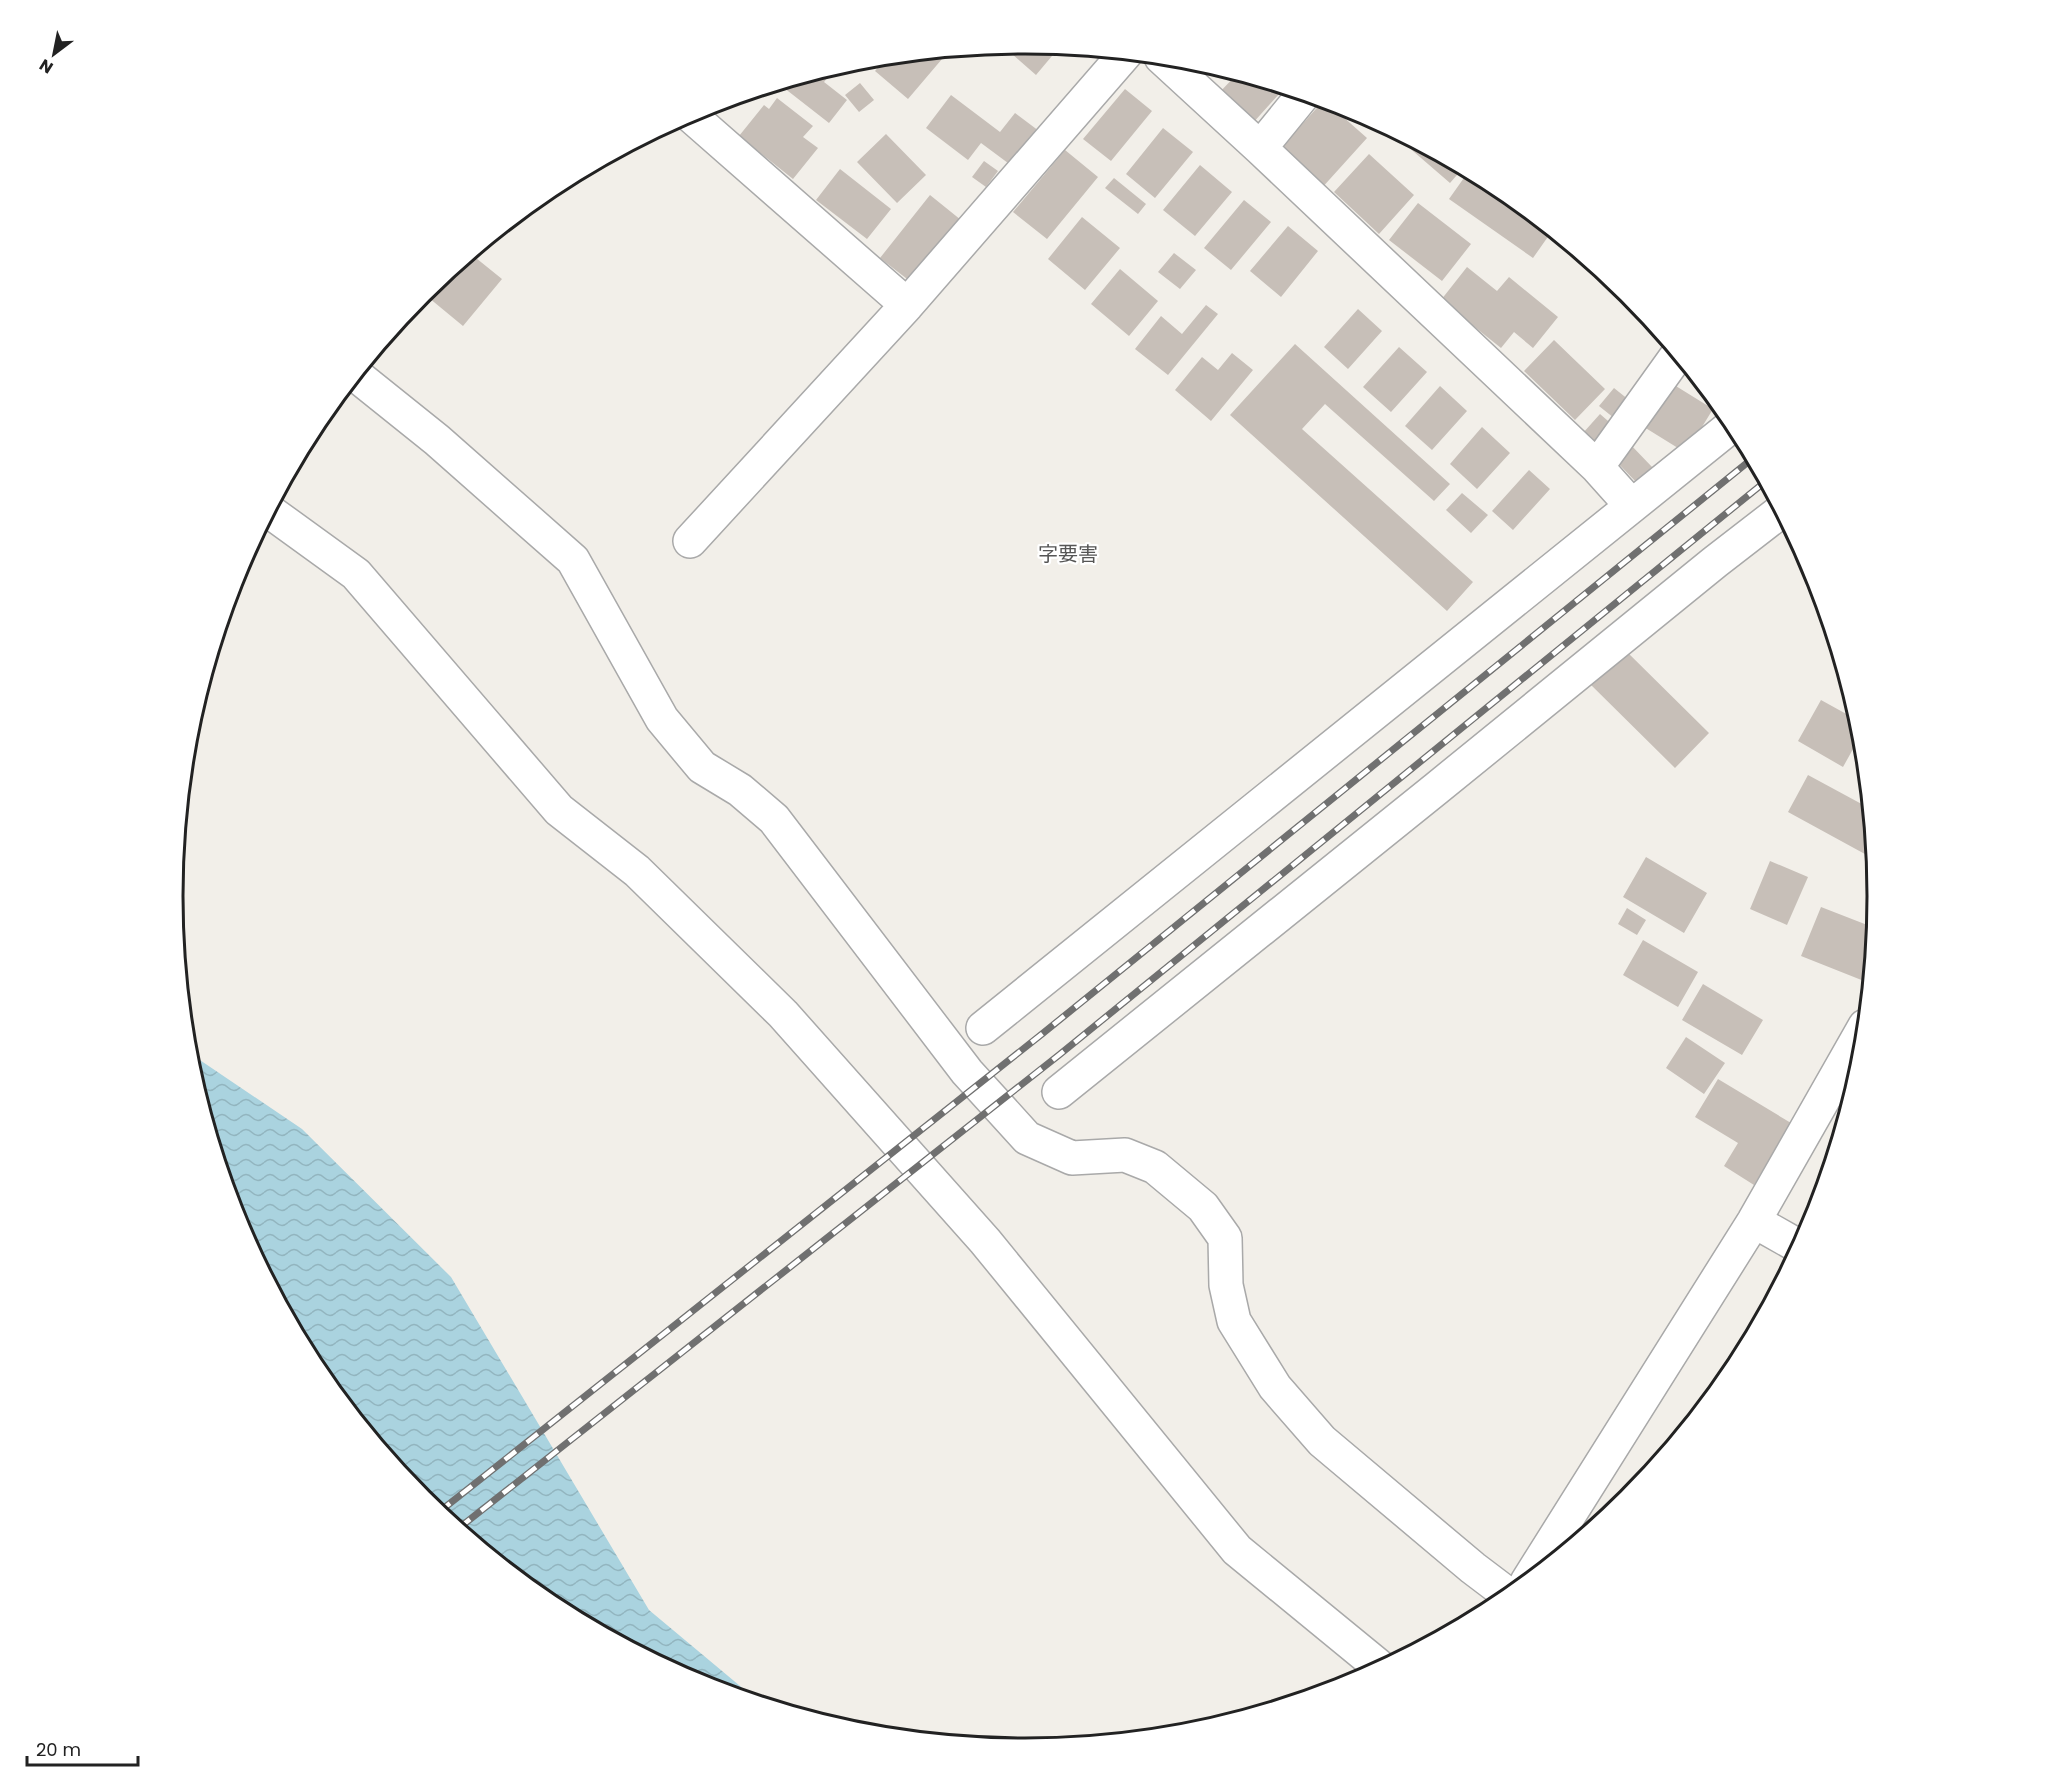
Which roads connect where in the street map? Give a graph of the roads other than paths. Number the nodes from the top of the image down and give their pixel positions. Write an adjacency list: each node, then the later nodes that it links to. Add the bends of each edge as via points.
1 (1120, 60): 6 (street)
2 (1172, 67): 5 (street)
3 (1299, 100): 5 (street)
4 (696, 121): 6 (street)
5 (1260, 148): 10 (street)
6 (908, 305): 14 (street)
7 (1674, 359): 10 (street)
8 (361, 379): 21 (street, via 573,560 662,719 702,767 740,790 774,819 967,1072 1027,1138 1072,1158 1125,1155 1155,1167 1203,1208 1225,1238 1226,1286 1234,1321 1275,1387 1322,1441)
9 (1727, 429): 11 (street)
10 (1597, 467): 11 (street)
11 (1631, 505): 15 (street)
12 (275, 515): 22 (street, via 356,574 559,810 637,871 783,1014 985,1240 1238,1550)
13 (1776, 515): 17 (street)
14 (690, 541)
15 (983, 1028)
16 (1853, 1047): 18 (street)
17 (1059, 1092)
18 (1754, 1221): 19 (street); 20 (street)
19 (1792, 1243)
20 (1539, 1563)
21 (1502, 1590)
22 (1374, 1662)

